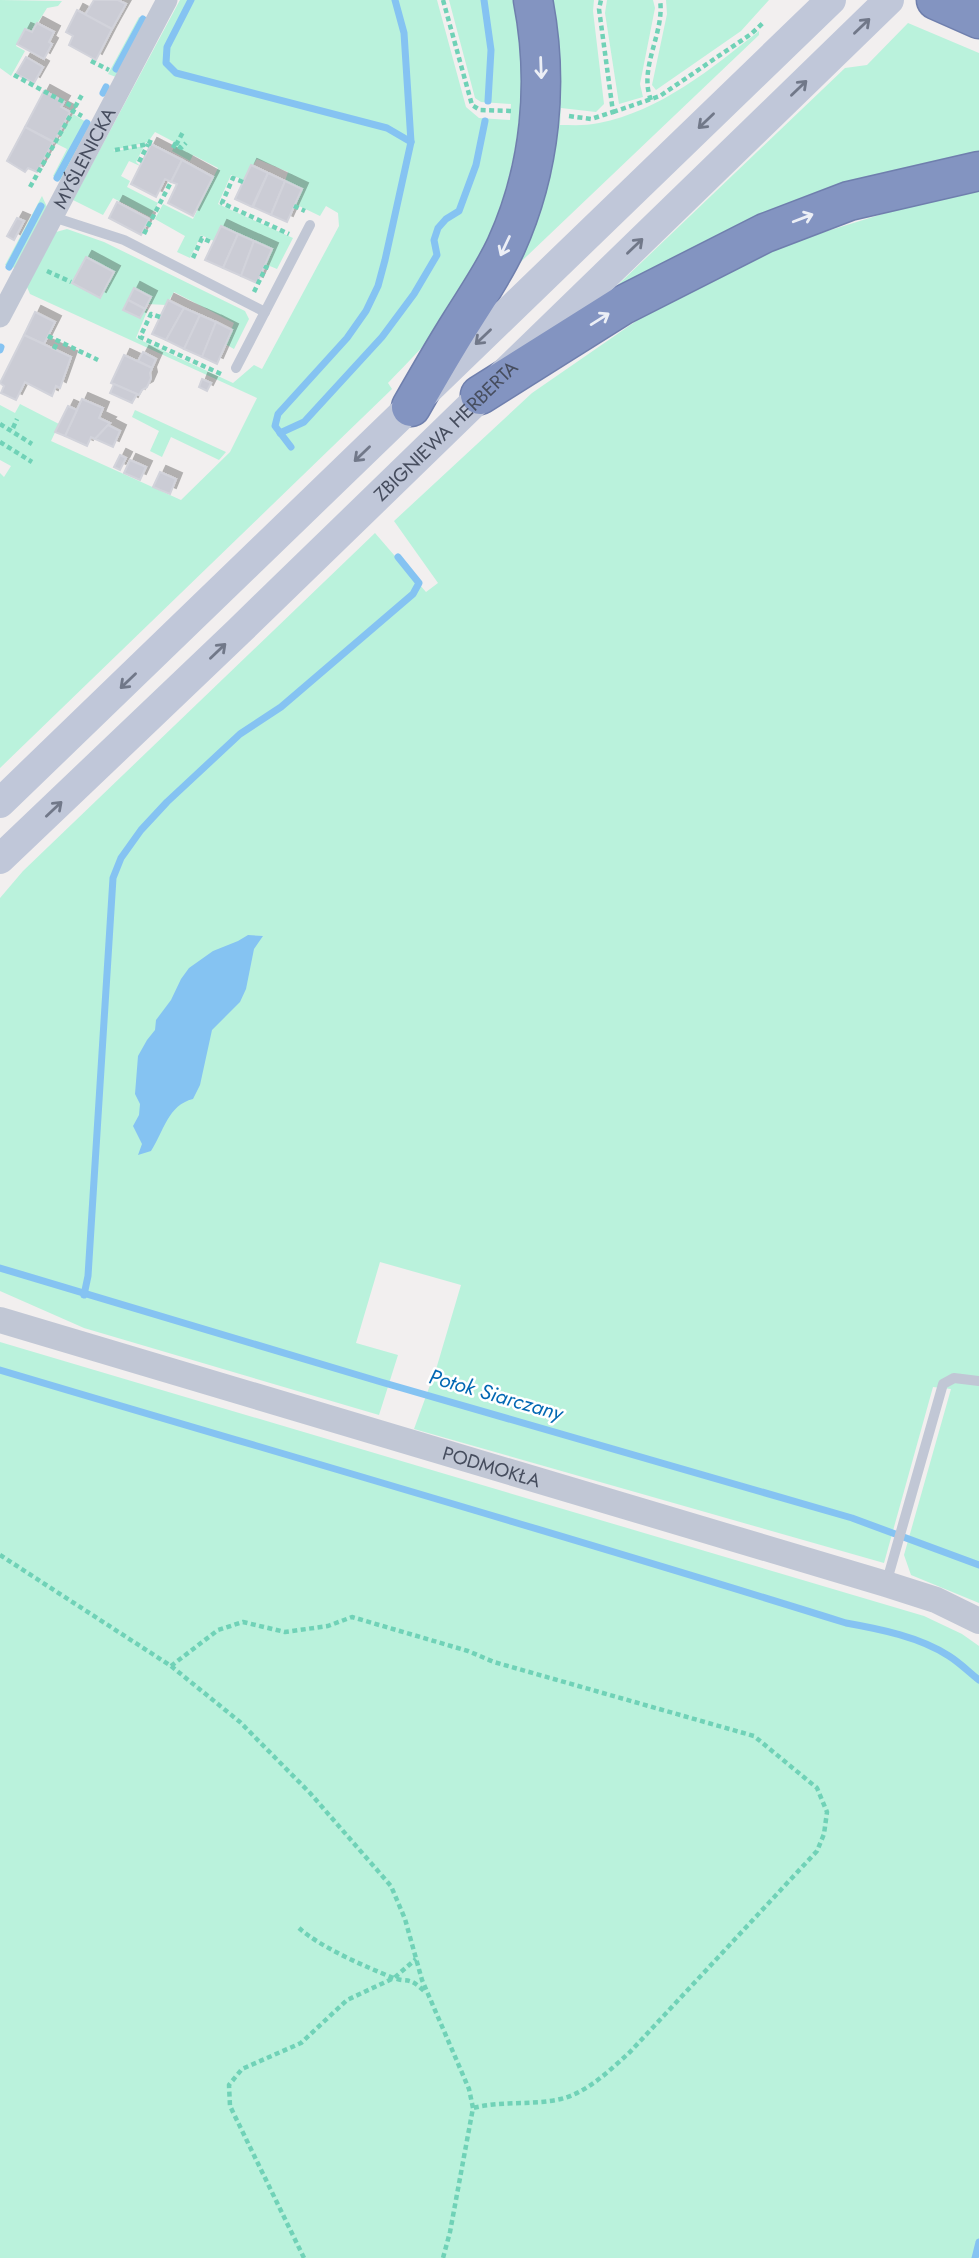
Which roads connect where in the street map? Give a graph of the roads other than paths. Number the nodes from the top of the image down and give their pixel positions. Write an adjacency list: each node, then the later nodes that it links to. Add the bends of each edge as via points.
1 (167, 0): 8 (street, MYŚLENICKA)
2 (533, 0): 14 (highway, one-way to 14, via 541,96 522,204 495,267)
3 (831, 0): 14 (main road, one-way to 14)
4 (889, 0): 13 (main road, ZBIGNIEWA HERBERTA, one-way to 4)
5 (936, 0): 6 (highway)
6 (979, 19)
7 (979, 171): 13 (highway, one-way to 7, via 623,305 765,233 849,201)
8 (53, 217): 10 (lane, via 124,240); 11 (street, MYŚLENICKA)
9 (310, 225): 10 (lane)
10 (265, 312): 12 (lane)
11 (0, 317)
12 (236, 368)
13 (480, 396): 16 (main road, ZBIGNIEWA HERBERTA, one-way to 13)
14 (411, 407): 15 (main road, one-way to 15)
15 (0, 803)
16 (0, 859)
17 (0, 1320): 19 (street, PODMOKŁA)
18 (979, 1381): 19 (lane, via 954,1378 943,1384)
19 (886, 1584): 20 (street, PODMOKŁA, via 936,1600)
20 (979, 1621)

